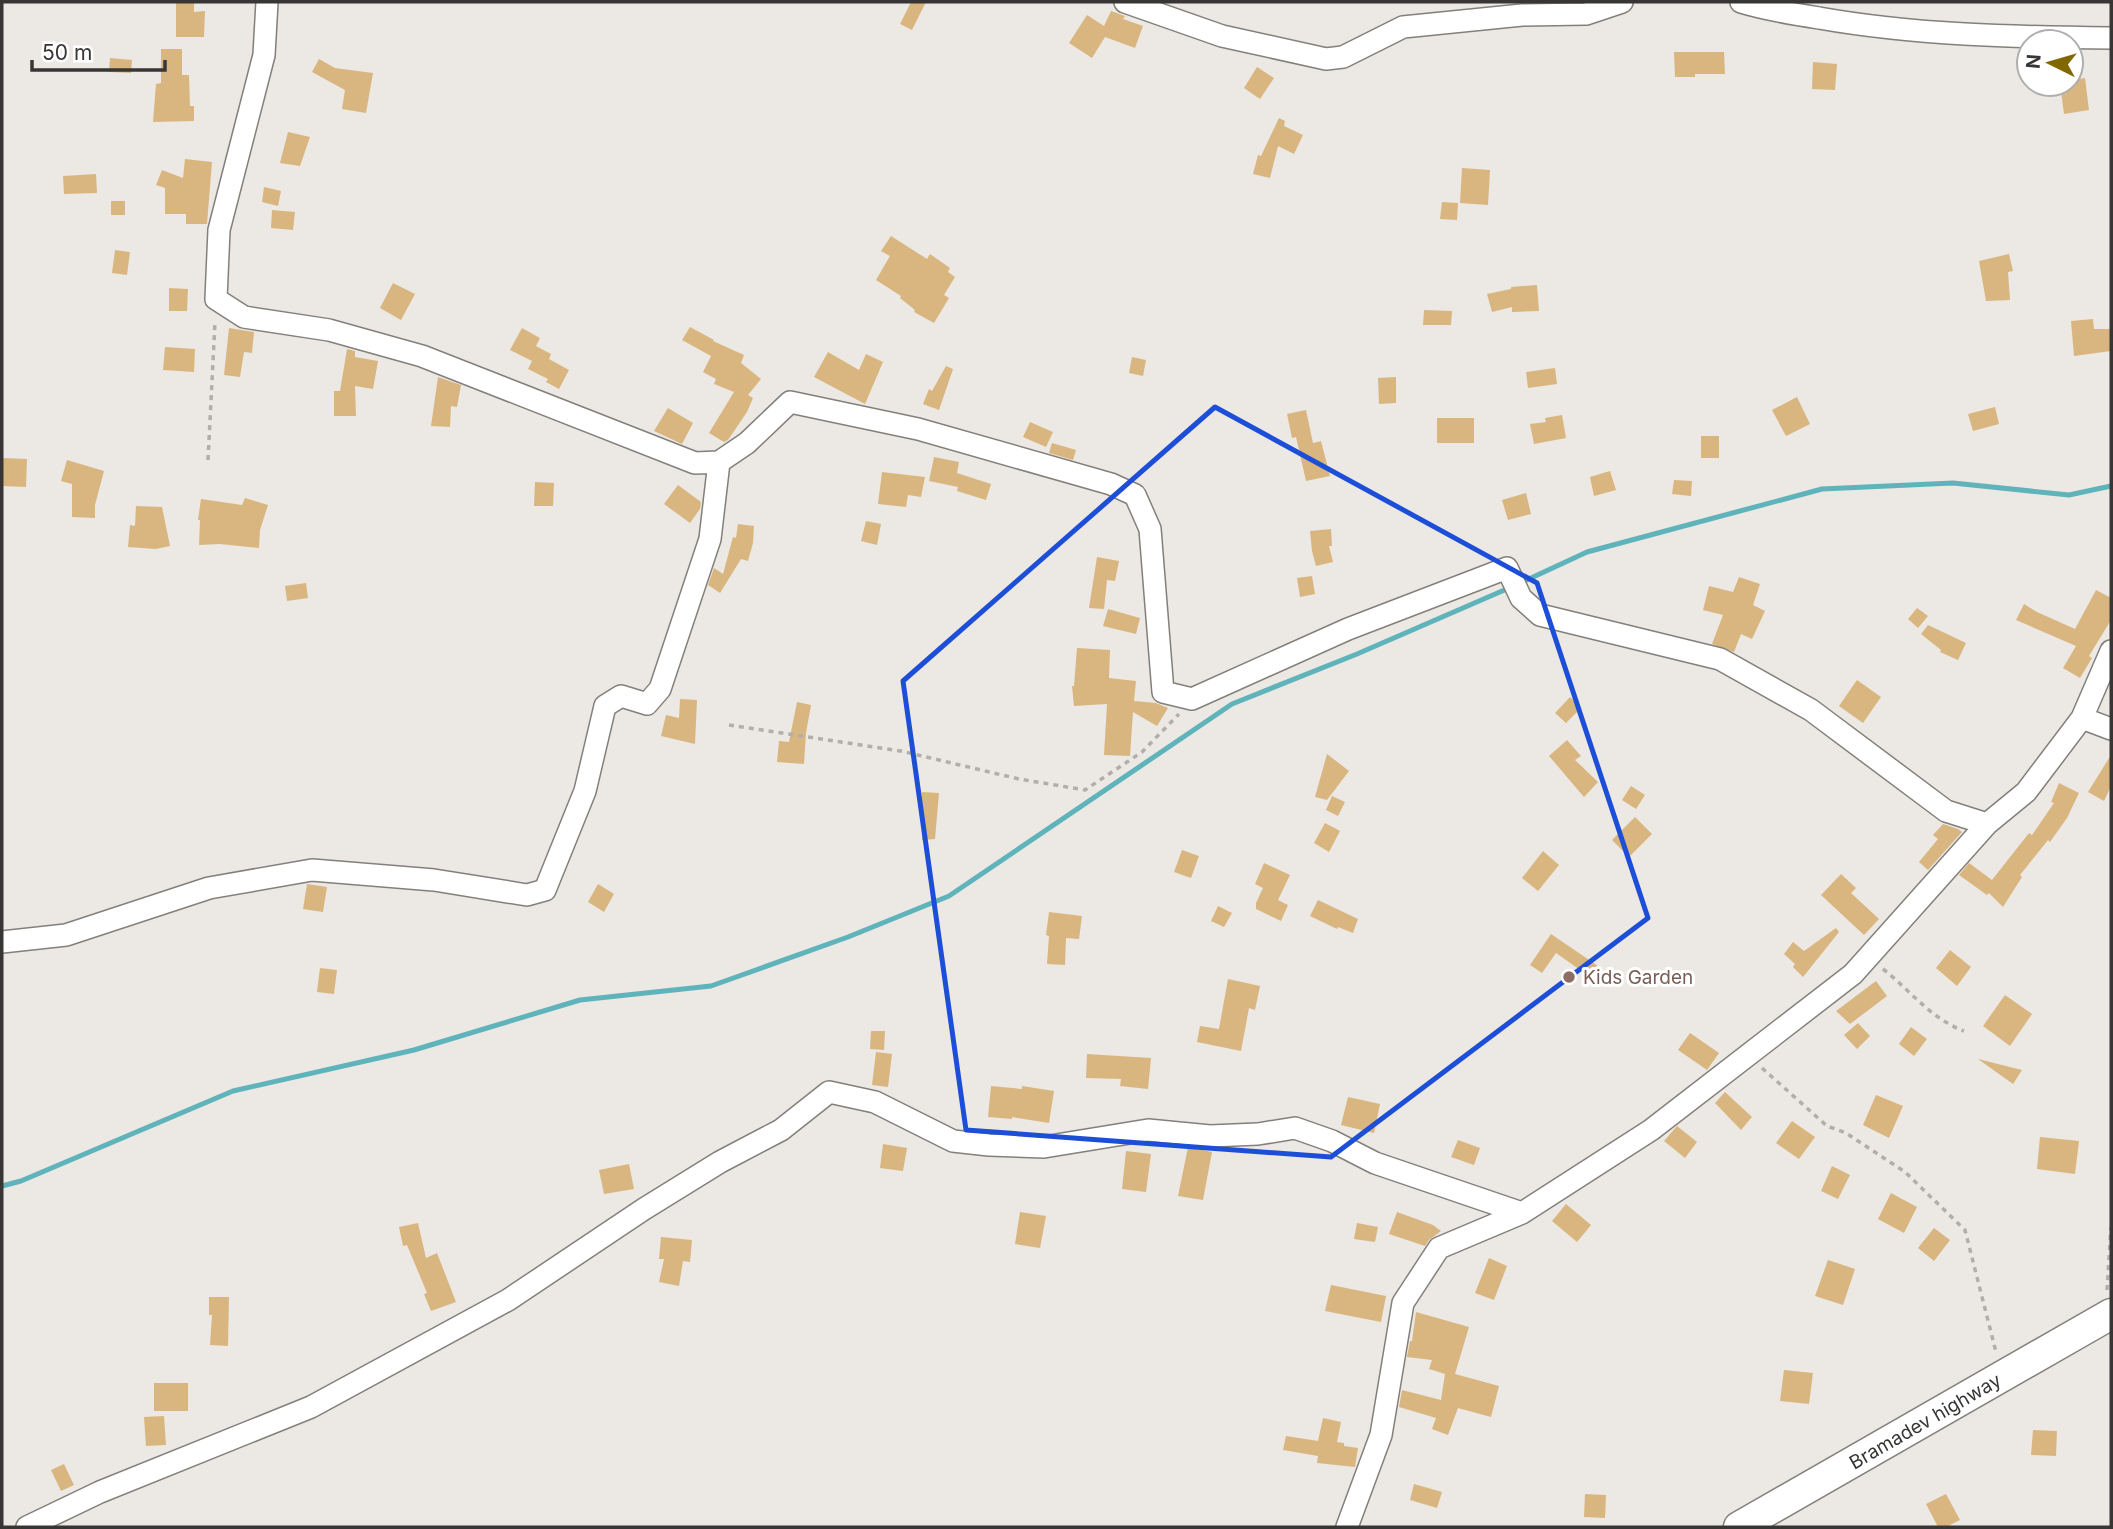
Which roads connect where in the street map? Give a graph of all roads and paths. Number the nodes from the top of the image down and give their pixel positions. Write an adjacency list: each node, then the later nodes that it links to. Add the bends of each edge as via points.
1 (267, 2): 6 (street, via 264,55 219,230)
2 (1125, 2): 3 (street, via 1222,36 1326,59 1343,57 1403,27 1522,15 1586,14)
3 (1622, 2)
4 (1741, 2): 5 (street, via 1854,24 1937,33)
5 (2111, 38)
6 (216, 299): 7 (path); 8 (street, via 244,317 328,330 422,356 695,463)
7 (208, 460)
8 (719, 462): 10 (street, via 747,443 790,402 918,429 1111,484 1135,495 1150,529 1163,692); 15 (street, via 710,539 660,689 647,704 621,696 605,706 585,792 545,890 527,895 434,880 312,870 209,888 66,935)
9 (2111, 651): 11 (street)
10 (1192, 699): 12 (path, via 1142,752 1085,790 901,751); 14 (street, via 1348,629 1507,568 1521,598 1540,615 1720,659 1811,710 1946,811)
11 (2082, 718): 13 (street); 14 (street, via 2026,792)
12 (729, 724)
13 (2111, 729)
14 (1987, 824): 16 (street)
15 (2, 942)
16 (1867, 957): 17 (path, via 1924,1007); 18 (street, via 1853,974)
17 (1964, 1031)
18 (1748, 1055): 19 (street, via 1651,1130); 22 (path, via 1827,1126 1846,1133 1905,1172 1965,1230)
19 (1522, 1213): 23 (street, via 1375,1163 1295,1128 1210,1136 1148,1130 1044,1147 989,1145 953,1141 875,1102 829,1092 781,1130 644,1209 508,1300 311,1407 100,1492); 24 (street, via 1439,1248 1403,1303 1381,1434)
20 (2111, 1227): 21 (path)
21 (2109, 1315): 22 (street, Bramadev highway)
22 (2002, 1376): 25 (street, Bramadev highway)
23 (27, 1527)
24 (1347, 1527)
25 (1739, 1527)

